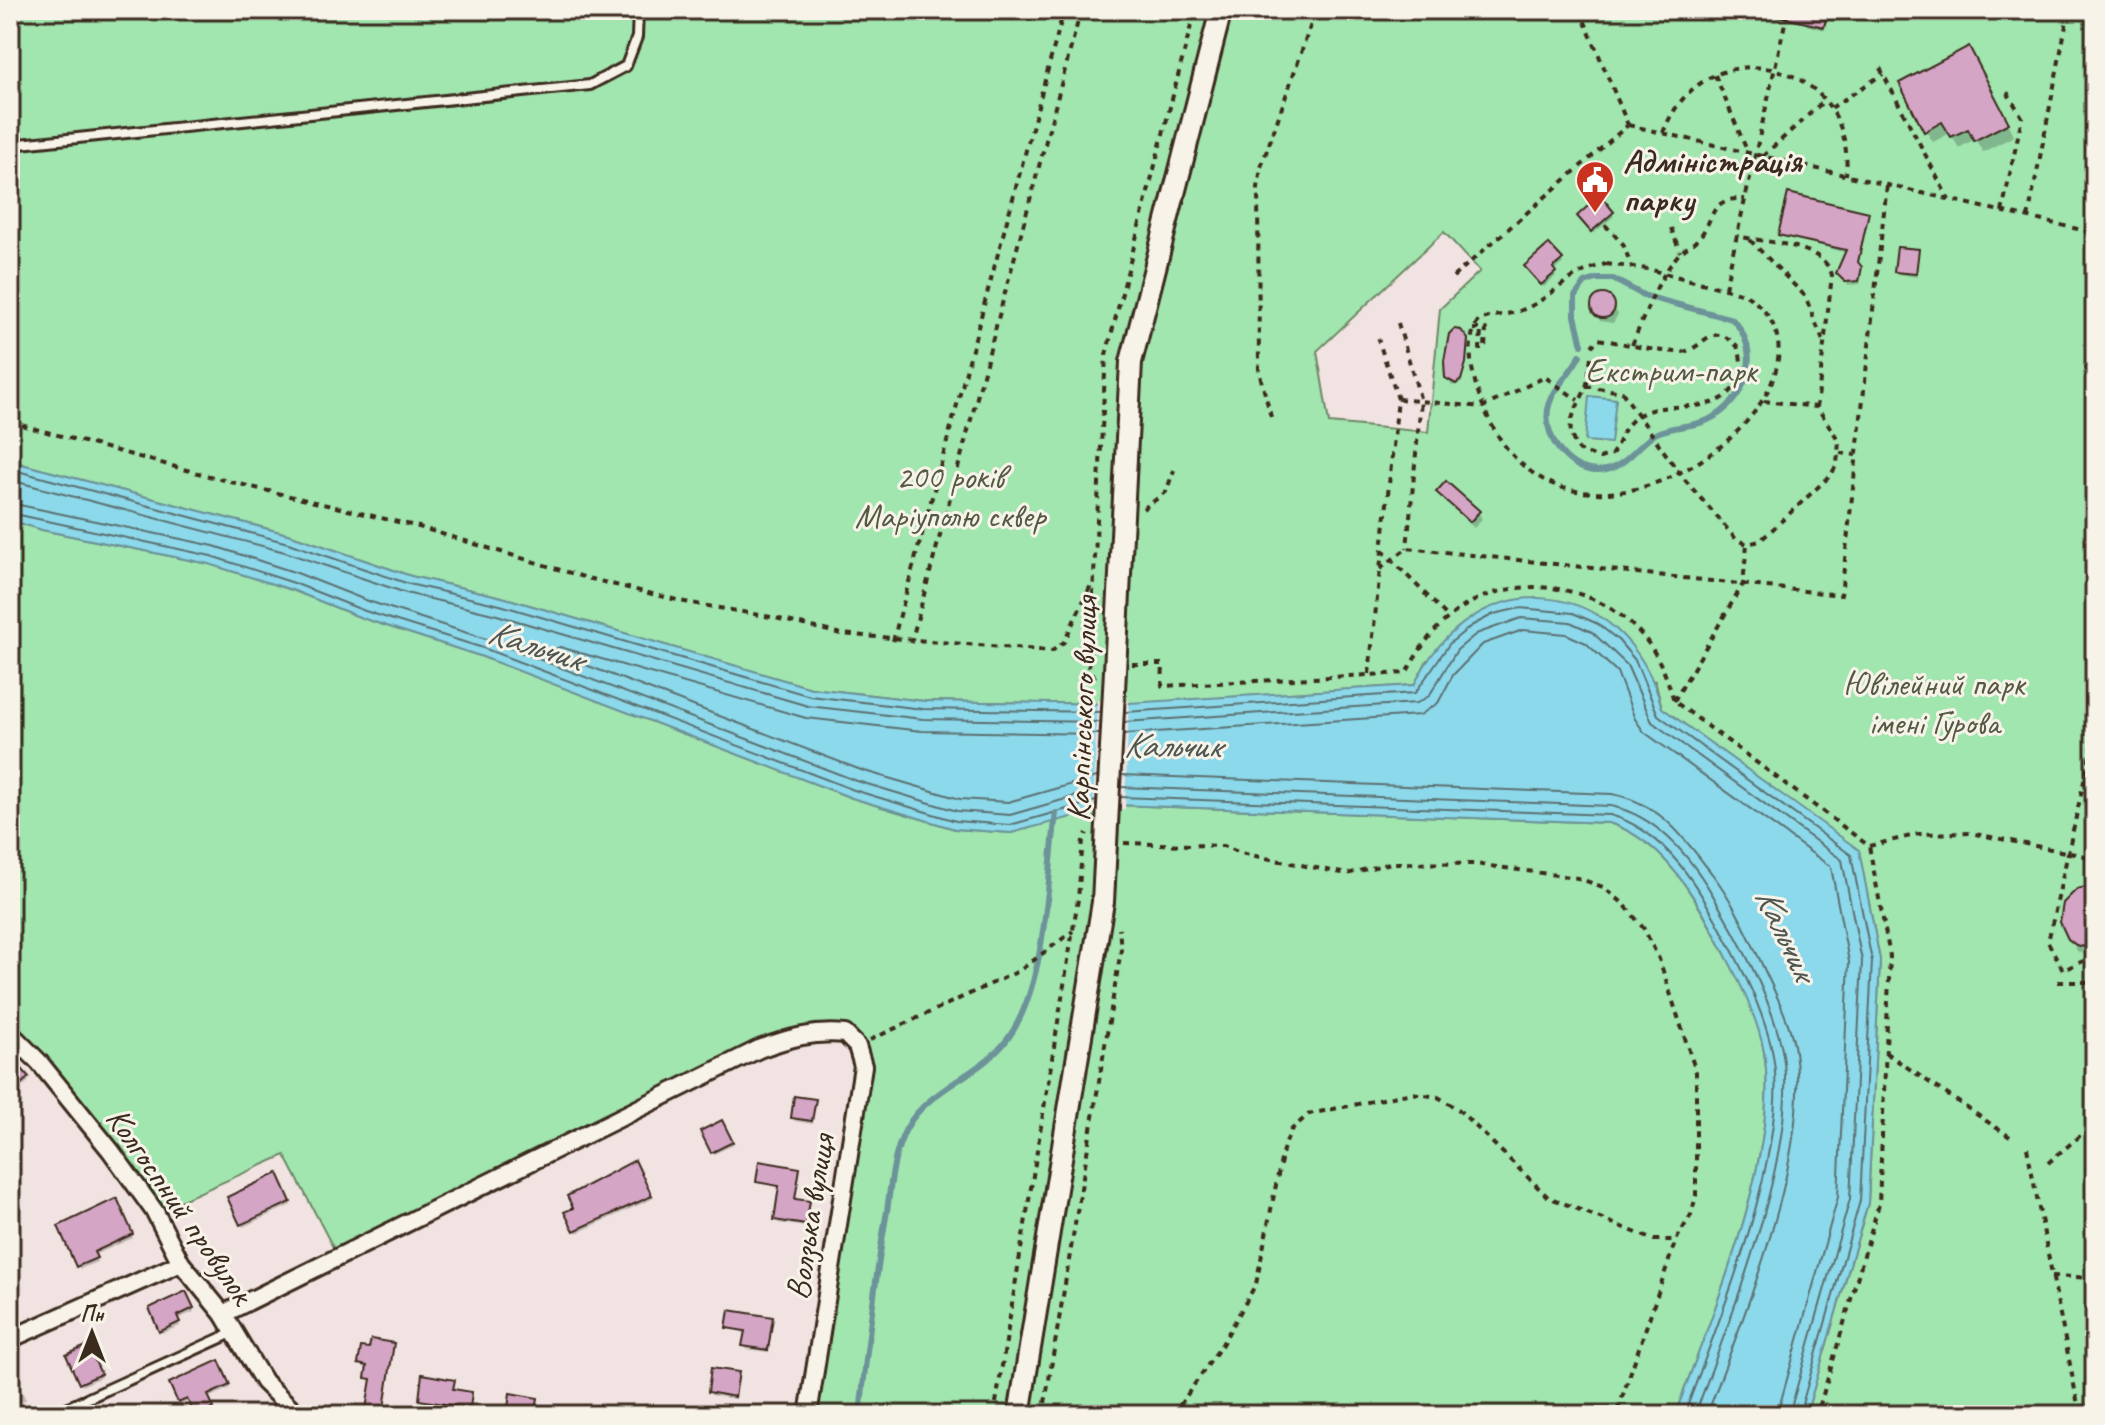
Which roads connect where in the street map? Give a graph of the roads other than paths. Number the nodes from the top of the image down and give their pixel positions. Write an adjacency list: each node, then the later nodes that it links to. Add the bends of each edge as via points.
1 (638, 10): 3 (lane, via 637,37 626,66 590,85)
2 (1221, 10): 12 (street, Карпінського вулиця, via 1131,362 1103,902)
3 (10, 145)
4 (10, 1033): 5 (street, Колгоспний провулок, via 111,1151 155,1212)
5 (181, 1263): 6 (street, Колгоспний провулок); 8 (street)
6 (223, 1314): 7 (street, Колгоспний провулок); 11 (street, Волзька вулиця, via 759,1049 820,1032 851,1040 863,1066)
7 (234, 1332): 9 (lane); 10 (street, Колгоспний провулок, via 264,1382)
8 (10, 1339)
9 (51, 1415)
10 (298, 1415)
11 (808, 1415)
12 (1019, 1415)

